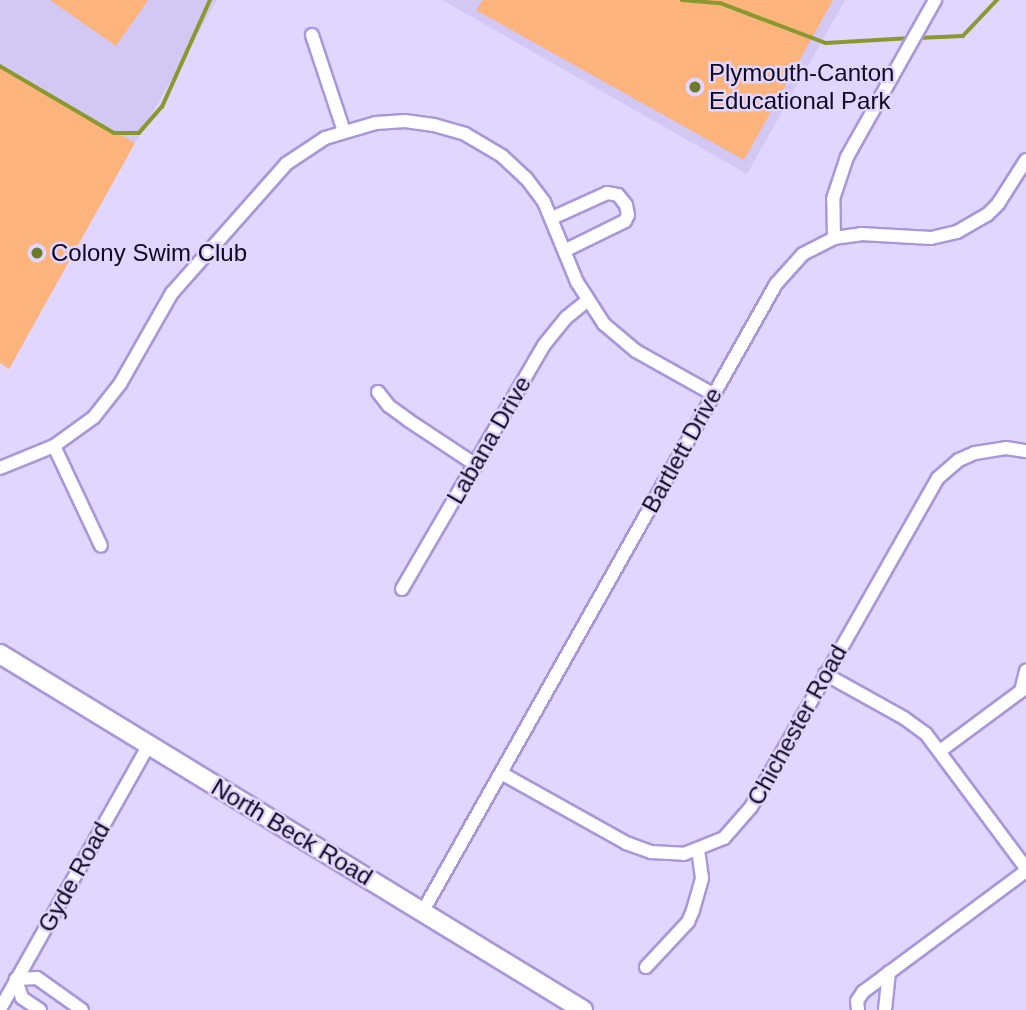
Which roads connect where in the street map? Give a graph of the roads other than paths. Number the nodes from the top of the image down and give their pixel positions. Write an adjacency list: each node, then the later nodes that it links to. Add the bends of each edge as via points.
1 (935, 0): 6 (street, via 847,157 833,200)
2 (312, 35): 3 (street)
3 (344, 131): 5 (street, via 405,121 465,134 516,168); 11 (street, via 304,150 274,176 172,293 107,403)
4 (1026, 160): 6 (street, via 998,204 957,232 931,238 861,234)
5 (552, 218): 7 (street); 7 (street, via 607,192 618,195 626,205 628,215 620,225)
6 (834, 238): 10 (street, Bartlett Drive, via 803,254 782,275)
7 (566, 250): 8 (street)
8 (587, 301): 10 (street, via 625,344); 13 (street, Labana Drive, via 544,345)
9 (378, 392): 13 (street, via 408,420)
10 (713, 394): 23 (street, Bartlett Drive)
11 (54, 446): 14 (street); 15 (street)
12 (1026, 451): 19 (street, Chichester Road, via 1006,447 975,453 938,478)
13 (476, 465): 16 (street, Labana Drive)
14 (0, 468)
15 (101, 547)
16 (402, 589)
17 (0, 654): 21 (main road, North Beck Road)
18 (1026, 671): 20 (street)
19 (825, 674): 22 (street, via 915,725); 24 (street, Chichester Road, via 744,819 724,838)
20 (1023, 691): 22 (street)
21 (148, 746): 26 (main road, North Beck Road); 29 (street, Gyde Road)
22 (940, 751): 25 (street)
23 (501, 773): 24 (street, Chichester Road, via 636,848 669,855); 26 (street, Bartlett Drive)
24 (698, 851): 27 (street, via 702,878 688,922)
25 (1026, 869): 28 (street)
26 (423, 911): 33 (main road, North Beck Road)
27 (646, 967)
28 (889, 972): 34 (street, via 859,996); 35 (street)
29 (16, 979): 30 (street, Gyde Road); 31 (street, via 22,998); 32 (street, via 37,978)
30 (0, 1009)
31 (40, 1010)
32 (82, 1010)
33 (583, 1010)
34 (858, 1010)
35 (885, 1010)

